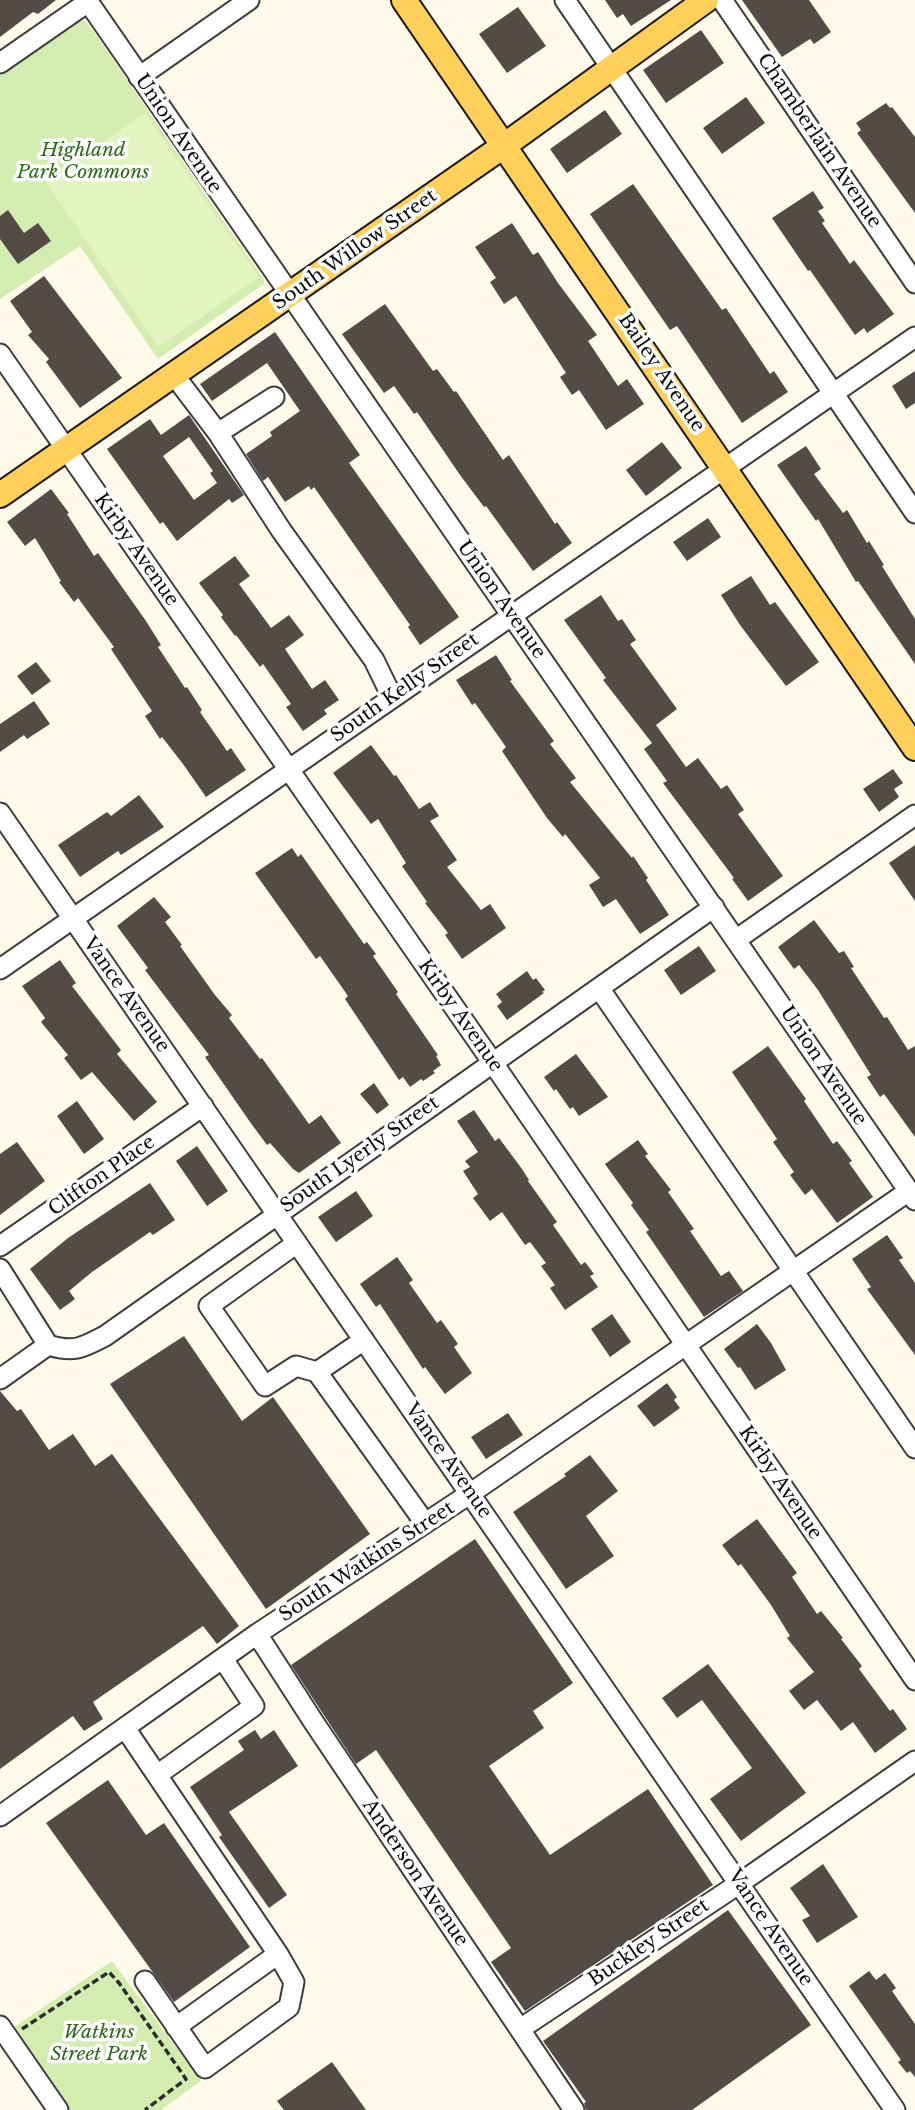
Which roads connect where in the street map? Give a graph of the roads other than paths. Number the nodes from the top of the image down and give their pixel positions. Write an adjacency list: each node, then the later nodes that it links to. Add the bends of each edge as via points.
1 (249, 0): 9 (street)
2 (404, 0): 10 (main road, Bailey Avenue)
3 (565, 0): 8 (street)
4 (706, 0): 8 (main road, South Willow Street)
5 (722, 0): 11 (street, Chamberlain Avenue)
6 (87, 1): 7 (street); 9 (street, Union Avenue)
7 (0, 63)
8 (612, 68): 10 (main road, South Willow Street); 16 (street)
9 (139, 76): 12 (street, Union Avenue)
10 (505, 145): 12 (main road, South Willow Street); 20 (main road, Bailey Avenue)
11 (915, 283)
12 (289, 295): 15 (main road, South Willow Street); 23 (street, Union Avenue)
13 (915, 337): 16 (street, South Kelly Street)
14 (0, 354): 19 (street, Kirby Avenue)
15 (174, 375): 18 (street); 19 (main road, South Willow Street)
16 (833, 393): 20 (street, South Kelly Street); 22 (street)
17 (274, 397): 18 (street)
18 (218, 433): 24 (street, via 374,660)
19 (65, 449): 21 (main road, South Willow Street); 26 (street, Kirby Avenue)
20 (725, 468): 23 (street, South Kelly Street); 25 (main road, Bailey Avenue)
21 (0, 495)
22 (915, 513)
23 (512, 615): 24 (street, South Kelly Street); 29 (street, Union Avenue)
24 (392, 697): 26 (street, South Kelly Street)
25 (915, 748)
26 (288, 769): 30 (street, South Kelly Street); 34 (street, Kirby Avenue)
27 (0, 813): 30 (street, Vance Avenue)
28 (915, 815): 31 (street)
29 (714, 906): 31 (street, Union Avenue); 33 (street, South Lyerly Street)
30 (73, 919): 32 (street, South Kelly Street); 35 (street, Vance Avenue)
31 (737, 939): 36 (street, Union Avenue)
32 (0, 969)
33 (599, 988): 34 (street, South Lyerly Street); 41 (street)
34 (493, 1063): 37 (street, South Lyerly Street); 44 (street, Kirby Avenue)
35 (203, 1106): 37 (street, Vance Avenue); 39 (street, Clifton Place)
36 (912, 1195): 41 (street, South Watkins Street)
37 (276, 1214): 38 (street, Vance Avenue); 43 (street, South Lyerly Street, via 105,1336 83,1348)
38 (297, 1243): 42 (street, Vance Avenue); 45 (street, via 209,1306 265,1385 296,1366)
39 (0, 1246)
40 (0, 1269): 43 (street)
41 (794, 1272): 44 (street, South Watkins Street); 47 (street)
42 (364, 1340): 45 (street); 48 (street, Vance Avenue)
43 (48, 1345): 46 (street)
44 (686, 1346): 48 (street, South Watkins Street); 52 (street, Kirby Avenue)
45 (317, 1373): 49 (street)
46 (0, 1379)
47 (915, 1448)
48 (471, 1493): 49 (street, South Watkins Street); 57 (street, Vance Avenue)
49 (425, 1523): 50 (street, South Watkins Street)
50 (257, 1634): 51 (street, South Watkins Street); 61 (street, Anderson Avenue)
51 (223, 1659): 53 (street, South Watkins Street); 55 (street, via 254,1706)
52 (915, 1680)
53 (125, 1728): 55 (street); 56 (street, South Watkins Street)
54 (915, 1761): 57 (street, Buckley Street)
55 (157, 1775): 58 (street)
56 (0, 1816)
57 (740, 1883): 61 (street, Buckley Street); 65 (street, Vance Avenue)
58 (278, 1954): 60 (street); 60 (street, via 294,1982 289,2007 205,2068)
59 (145, 1982): 60 (street)
60 (176, 2027)
61 (520, 2029): 64 (street, Anderson Avenue)
62 (4, 2032): 63 (street)
63 (58, 2110)
64 (574, 2110)
65 (895, 2110)

